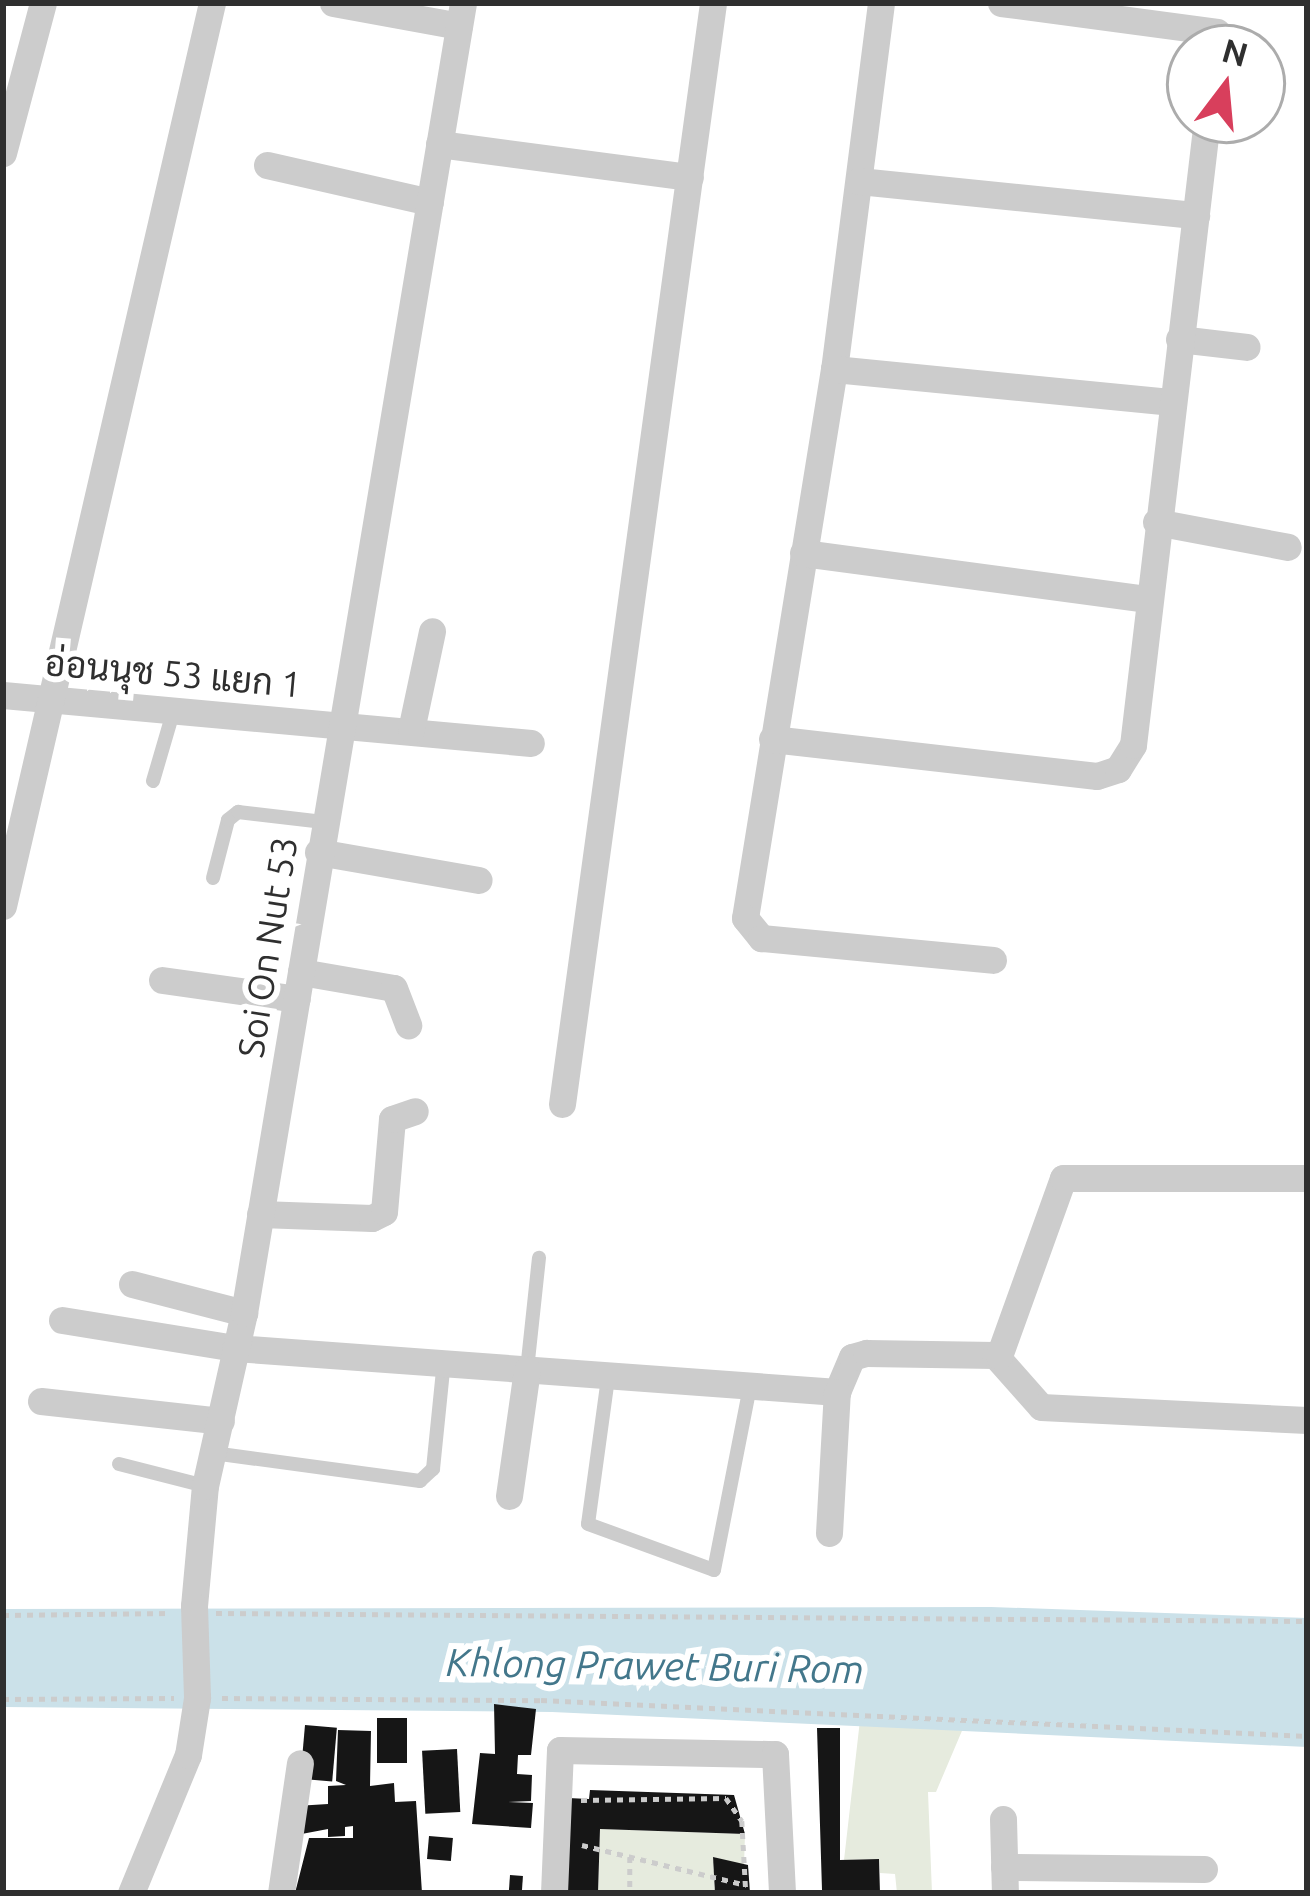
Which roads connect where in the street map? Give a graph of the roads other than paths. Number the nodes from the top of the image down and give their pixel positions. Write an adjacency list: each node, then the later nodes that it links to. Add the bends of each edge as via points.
1 (44, 3): 11 (street)
2 (212, 3): 27 (street)
3 (334, 3): 7 (street)
4 (713, 3): 13 (street)
5 (880, 3): 14 (street)
6 (1001, 3): 8 (street)
7 (461, 14): 9 (street, Soi On Nut 53)
8 (1166, 31)
9 (439, 144): 13 (street); 15 (street, Soi On Nut 53)
10 (1205, 144): 16 (street)
11 (3, 153)
12 (267, 165): 15 (street)
13 (690, 177): 43 (street)
14 (859, 181): 16 (street); 19 (street)
15 (430, 202): 29 (street, Soi On Nut 53)
16 (1196, 215): 17 (street)
17 (1179, 339): 18 (street); 20 (street)
18 (1247, 347)
19 (834, 369): 20 (street); 23 (street)
20 (1172, 402): 21 (street)
21 (1156, 522): 22 (street); 24 (street)
22 (1288, 547)
23 (802, 553): 24 (street); 31 (street)
24 (1146, 598): 31 (street, via 1132,745 1118,769 1097,776)
25 (432, 631): 30 (street)
26 (3, 695): 27 (street, อ่อนนุช 53 แยก 1)
27 (47, 699): 28 (street, อ่อนนุช 53 แยก 1); 38 (street)
28 (174, 710): 29 (street, อ่อนนุช 53 แยก 1); 33 (lane)
29 (337, 723): 30 (street, อ่อนนุช 53 แยก 1); 34 (street, Soi On Nut 53)
30 (412, 730): 32 (street, อ่อนนุช 53 แยก 1)
31 (772, 739): 39 (street, via 745,918 752,934)
32 (531, 743)
33 (153, 782)
34 (322, 822): 35 (street, Soi On Nut 53); 36 (lane, via 238,812 228,820)
35 (319, 852): 37 (street); 41 (street, Soi On Nut 53)
36 (213, 878)
37 (479, 880)
38 (3, 905)
39 (993, 960)
40 (162, 980): 41 (street)
41 (299, 985): 42 (street, via 394,988); 46 (street, Soi On Nut 53)
42 (408, 1025)
43 (562, 1104)
44 (415, 1111): 46 (street, via 392,1119 383,1211 372,1218)
45 (1307, 1178): 52 (street, via 1063,1178)
46 (260, 1214): 49 (street, Soi On Nut 53)
47 (539, 1258): 54 (lane)
48 (132, 1284): 49 (street)
49 (244, 1313): 51 (street, Soi On Nut 53)
50 (62, 1320): 51 (street)
51 (235, 1348): 53 (street); 60 (street, Soi On Nut 53)
52 (999, 1356): 57 (street, via 866,1353 852,1357); 59 (street, via 1041,1407)
53 (444, 1361): 54 (street); 61 (lane, via 433,1469 420,1480)
54 (527, 1370): 55 (street); 64 (street)
55 (608, 1378): 56 (street); 56 (lane, via 588,1524 714,1570)
56 (750, 1387): 57 (street)
57 (837, 1392): 65 (street)
58 (41, 1401): 60 (street)
59 (1307, 1420)
60 (221, 1421): 61 (street, Soi On Nut 53)
61 (213, 1453): 63 (street, Soi On Nut 53)
62 (119, 1464): 63 (lane)
63 (205, 1486): 70 (street, Soi On Nut 53, bridge, via 188,1755)
64 (509, 1496)
65 (829, 1533)
66 (300, 1762): 71 (street)
67 (1003, 1820): 69 (street)
68 (1204, 1869): 69 (street)
69 (1005, 1880)
70 (131, 1893)
71 (281, 1893)
72 (554, 1893): 73 (street, via 560,1750 775,1754)
73 (782, 1893)

